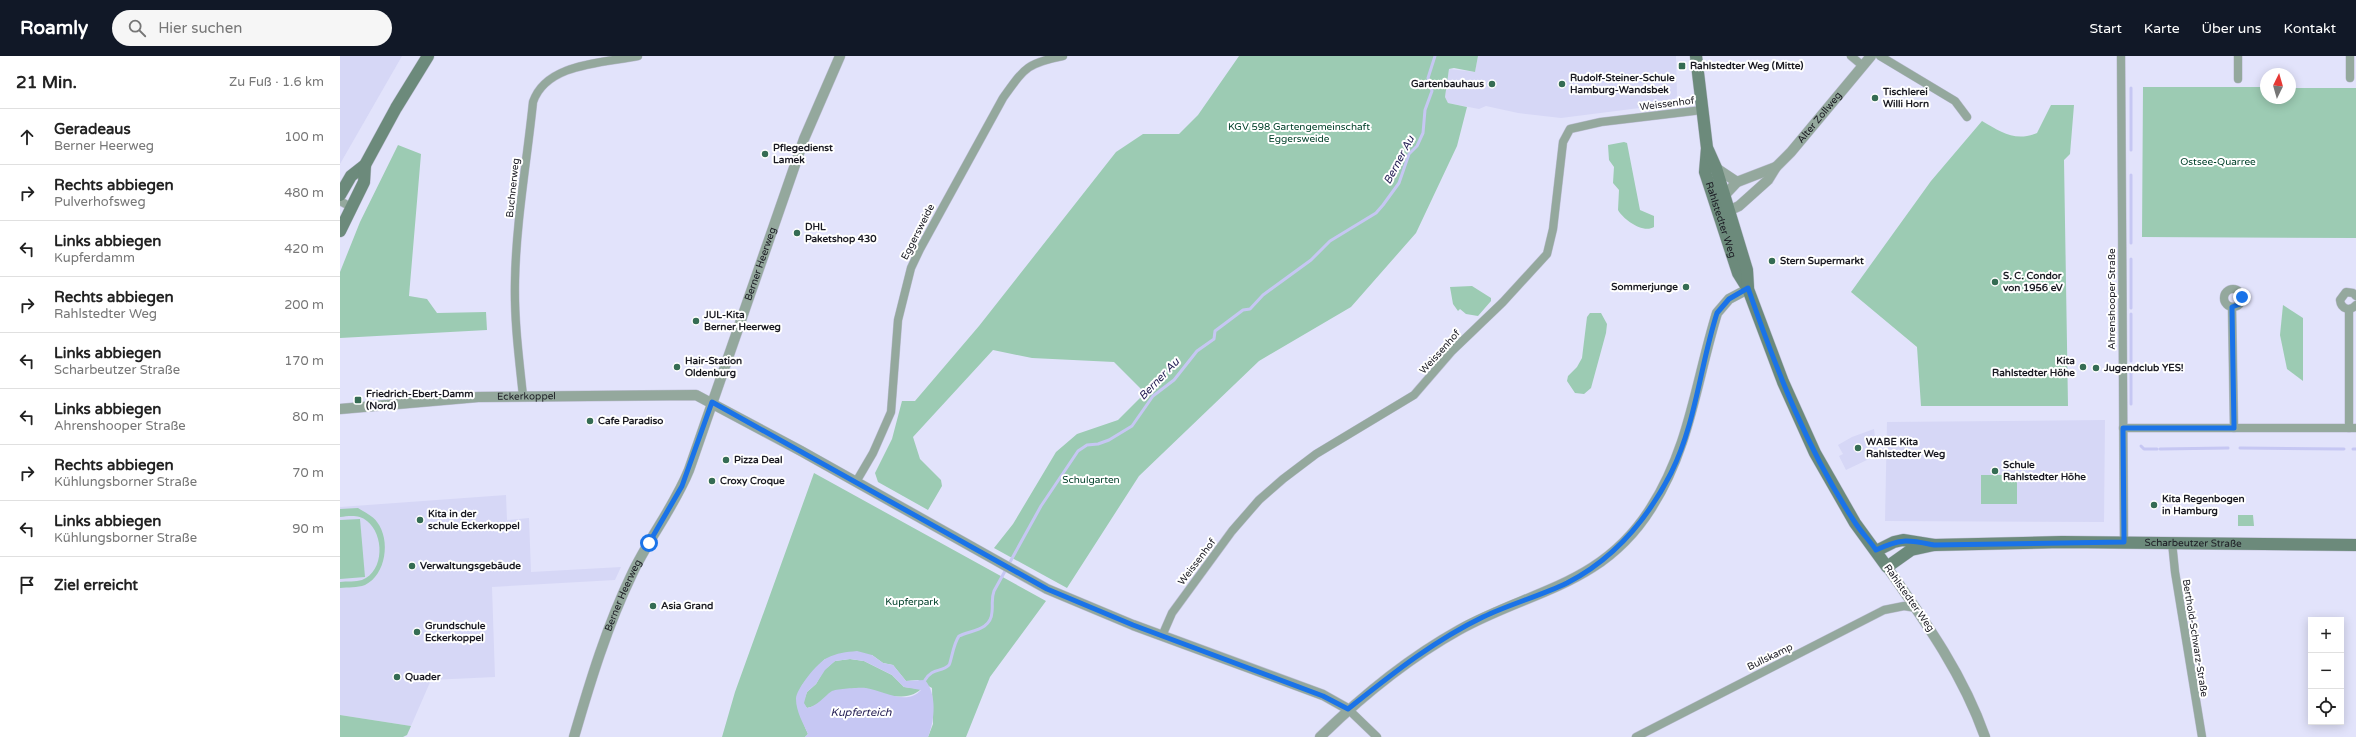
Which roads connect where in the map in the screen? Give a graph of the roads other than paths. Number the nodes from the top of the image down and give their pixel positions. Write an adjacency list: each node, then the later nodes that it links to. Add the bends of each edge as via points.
1 (428, 56): 18 (main road)
2 (638, 56): 32 (street, Buchnerweg, via 565,70 547,80 536,93 525,172 515,280)
3 (840, 56): 33 (street, Berner Heerweg, via 804,140)
4 (1063, 56): 38 (street, Eggersweide, via 1032,64 1021,72 1003,98 920,249 911,268 898,320 892,412)
5 (1696, 56): 15 (main road, Rahlstedter Weg)
6 (1851, 56): 12 (street)
7 (1871, 56): 12 (street, Alter Zollweg)
8 (1880, 56): 16 (street, via 1955,101)
9 (2122, 56): 35 (street, Ahrenshooper Straße)
10 (2238, 56): 14 (street)
11 (2350, 56): 13 (street)
12 (1863, 66): 19 (street, Alter Zollweg)
13 (2350, 78)
14 (2238, 79)
15 (1702, 110): 17 (main road, Rahlstedter Weg); 46 (street, Weissenhof, via 1601,122 1570,129 1563,142 1553,229 1547,254 1529,276 1452,351 1414,395 1316,454 1260,500 1232,531 1172,613)
16 (1967, 117)
17 (1707, 148): 20 (main road, Rahlstedter Weg); 26 (main road, Rahlstedter Weg, via 1705,172)
18 (365, 165): 23 (main road, via 351,176); 25 (main road, via 364,182)
19 (1776, 167): 21 (street, Alter Zollweg); 26 (street, Alter Zollweg, via 1768,180 1739,206)
20 (1716, 168): 21 (street); 22 (main road, Rahlstedter Weg)
21 (1737, 182): 22 (street, Alter Zollweg)
22 (1724, 194): 26 (main road, Rahlstedter Weg)
23 (340, 195)
24 (340, 201): 25 (street)
25 (351, 207): 27 (main road)
26 (1721, 212): 28 (main road, Rahlstedter Weg, via 1747,270)
27 (340, 231)
28 (1748, 288): 43 (main road, Rahlstedter Weg, via 1783,382 1815,453 1855,523); 47 (street, via 1729,299 1717,313 1679,454 1651,509 1632,533 1580,576 1484,616 1437,642)
29 (2356, 296): 31 (street, via 2348,292 2340,297 2341,305)
30 (2232, 307): 36 (street)
31 (2352, 307): 37 (street)
32 (523, 396): 33 (street, Eckerkoppel, via 685,393); 34 (street, Eckerkoppel, via 462,398)
33 (712, 402): 38 (street, Eckerkoppel); 48 (street, Berner Heerweg, via 682,486 625,589 606,637)
34 (340, 409)
35 (2123, 428): 36 (street); 39 (street, Ahrenshooper Straße)
36 (2234, 428): 37 (street)
37 (2352, 428)
38 (856, 482): 46 (street, Eckerkoppel, via 1008,568 1075,602)
39 (2124, 542): 40 (main road, Scharbeutzer Straße); 41 (main road, Scharbeutzer Straße)
40 (2172, 542): 42 (main road, Scharbeutzer Straße); 53 (street, Berthold-Schwarz-Straße, via 2174,572)
41 (1934, 545): 43 (main road, Scharbeutzer Straße, via 1903,540); 44 (main road, Scharbeutzer Straße, via 1911,550)
42 (2356, 545)
43 (1876, 550): 44 (main road, Rahlstedter Weg)
44 (1887, 567): 45 (street, Rahlstedter Weg)
45 (1916, 608): 51 (street, Bullskamp, via 1904,606 1884,610); 52 (street, Rahlstedter Weg, via 1958,673)
46 (1162, 636): 47 (street, Eckerkoppel, via 1323,696)
47 (1348, 709): 49 (street); 50 (street)
48 (574, 737)
49 (1320, 737)
50 (1378, 737)
51 (1636, 737)
52 (1985, 737)
53 (2202, 737)

